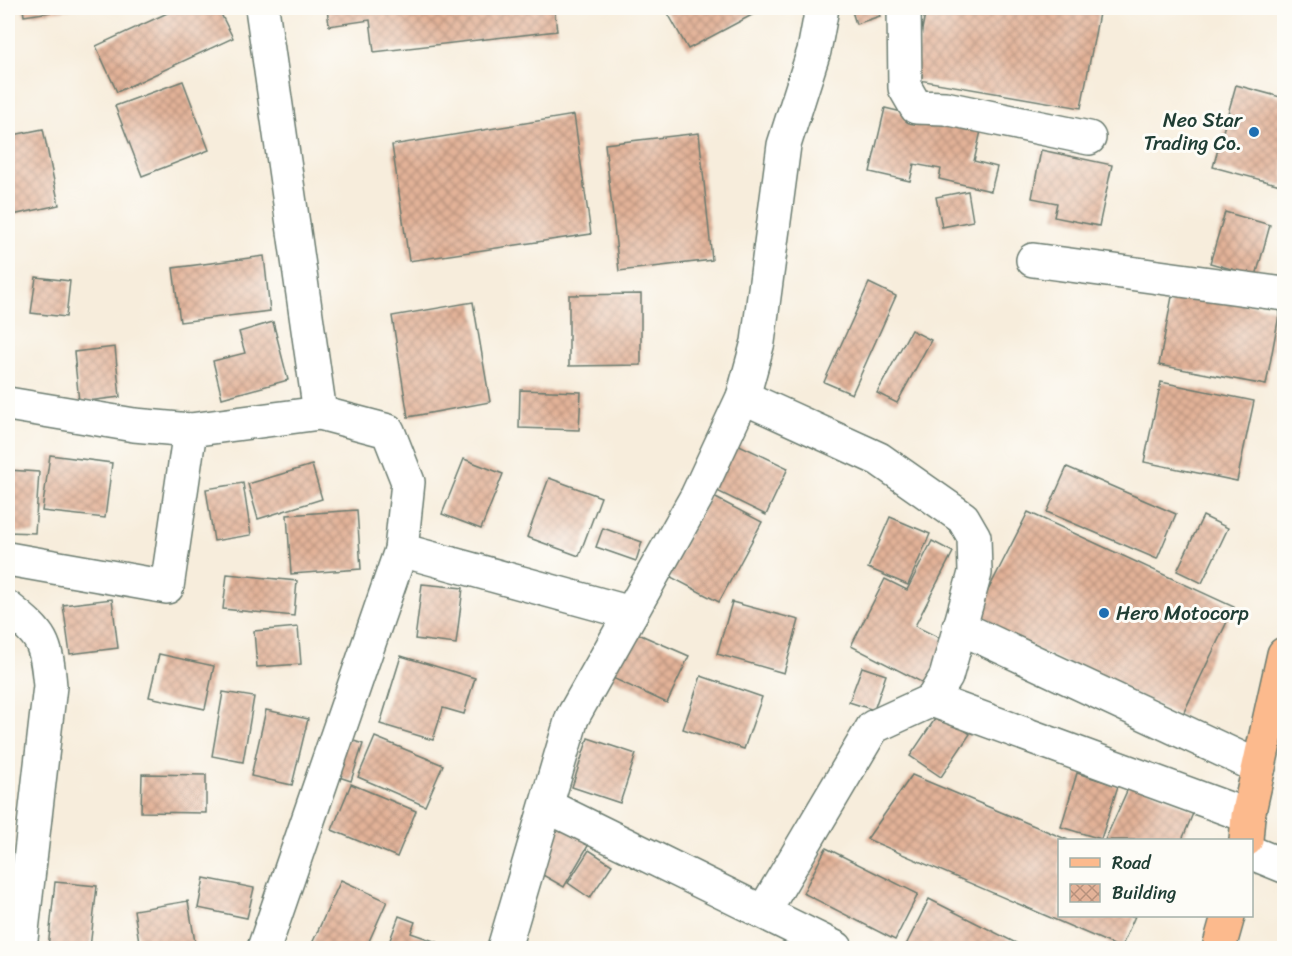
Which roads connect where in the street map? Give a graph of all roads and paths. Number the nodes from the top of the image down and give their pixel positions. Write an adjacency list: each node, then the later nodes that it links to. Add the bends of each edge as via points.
1 (262, 8): 9 (street)
2 (822, 8): 7 (street, via 814,51 784,145 758,342)
3 (904, 8): 4 (street, via 905,88 916,107 945,108)
4 (1089, 138)
5 (1033, 260): 6 (street)
6 (1284, 294)
7 (743, 397): 14 (street, via 698,496); 15 (street, via 879,459 963,518 974,537 975,573)
8 (8, 404): 10 (street)
9 (320, 413): 10 (street); 11 (street, via 388,431 408,482)
10 (190, 430): 12 (street, via 167,587)
11 (401, 550): 14 (street); 26 (street)
12 (8, 559)
13 (8, 608): 25 (street, via 36,630 47,651 50,686)
14 (631, 612): 19 (street, via 572,718)
15 (959, 627): 17 (street, via 946,677); 18 (street)
16 (1284, 654): 18 (main road)
17 (932, 700): 20 (street); 23 (street, via 873,727)
18 (1259, 767): 20 (main road)
19 (547, 807): 23 (street); 27 (street)
20 (1247, 828)
21 (1253, 854): 22 (street)
22 (1284, 866)
23 (764, 911): 28 (street)
24 (1227, 917): 29 (main road)
25 (20, 948)
26 (264, 948)
27 (504, 948)
28 (836, 948)
29 (1219, 948)

